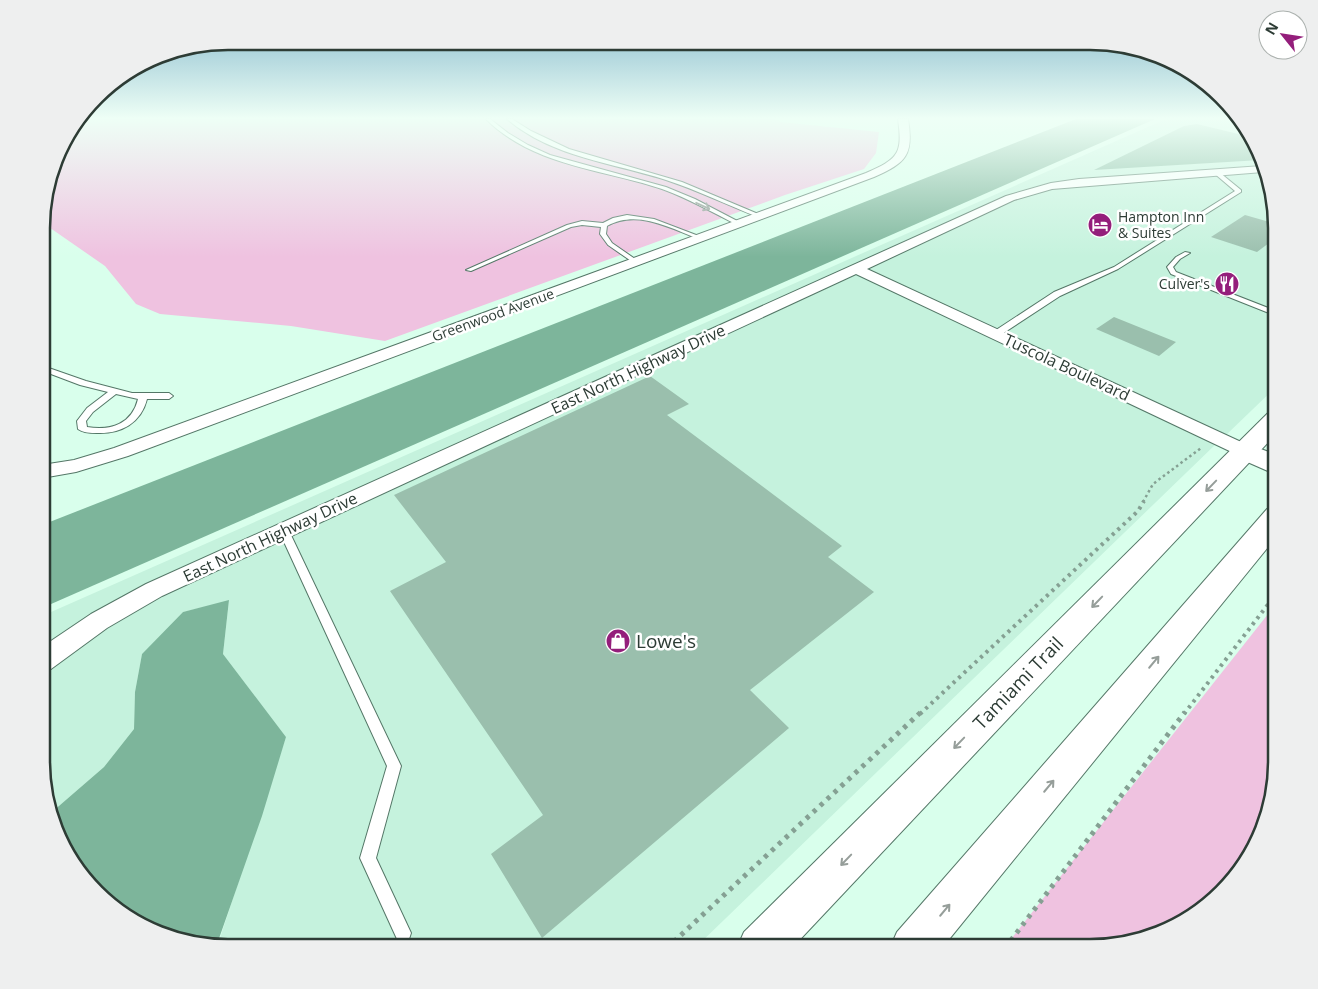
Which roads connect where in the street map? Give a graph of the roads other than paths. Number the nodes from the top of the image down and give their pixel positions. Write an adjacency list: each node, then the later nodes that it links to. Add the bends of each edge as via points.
1 (581, 165): 5 (lane)
2 (890, 165): 7 (street, Greenwood Avenue)
3 (613, 166): 5 (lane); 7 (lane, via 668,179)
4 (1258, 169): 6 (street, East North Highway Drive)
5 (601, 172): 8 (lane, one-way to 8, via 666,189)
6 (1217, 173): 13 (street, East North Highway Drive, via 1108,179 1026,192); 16 (lane, via 1240,190 1116,268 1057,294)
7 (760, 216): 8 (street, Greenwood Avenue)
8 (740, 224): 10 (street, Greenwood Avenue)
9 (604, 225): 10 (lane, via 627,216 657,222); 12 (lane, via 603,234 610,244); 14 (lane, via 582,223 570,226)
10 (701, 238): 12 (street, Greenwood Avenue)
11 (1187, 253): 15 (lane, via 1170,267 1173,274)
12 (636, 262): 24 (street, Greenwood Avenue, via 121,452)
13 (856, 269): 16 (street, Tuscola Boulevard); 26 (street, East North Highway Drive)
14 (469, 270)
15 (1268, 310)
16 (996, 334): 22 (street, Tuscola Boulevard)
17 (50, 371): 18 (lane)
18 (114, 392): 19 (lane); 19 (lane, via 90,410 81,421 83,429 101,432 122,427 135,418)
19 (143, 396): 20 (lane)
20 (169, 396)
21 (1268, 427): 22 (main road, Tamiami Trail)
22 (1245, 451): 23 (main road, Tuscola Boulevard); 29 (main road, Tamiami Trail, one-way to 29)
23 (1268, 462)
24 (50, 471)
25 (1268, 526): 30 (main road, one-way to 25)
26 (284, 531): 27 (street, East North Highway Drive, via 154,590 99,621); 28 (lane, via 394,766 368,858)
27 (50, 655)
28 (403, 933)
29 (769, 939)
30 (922, 939)

